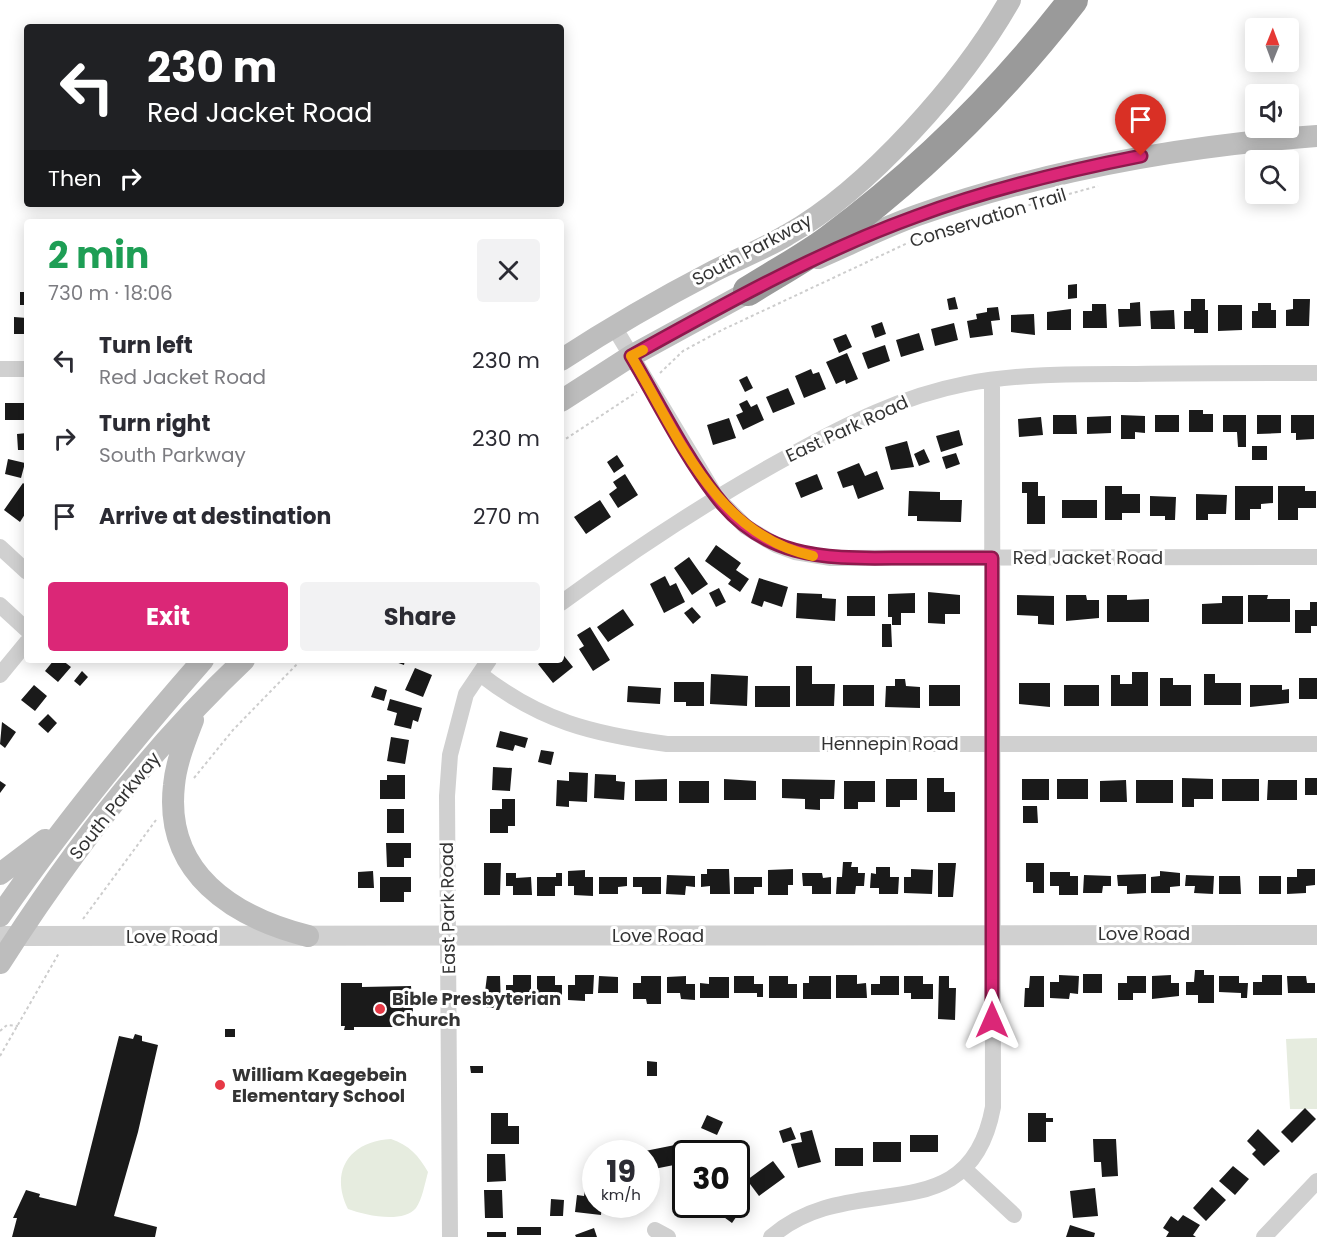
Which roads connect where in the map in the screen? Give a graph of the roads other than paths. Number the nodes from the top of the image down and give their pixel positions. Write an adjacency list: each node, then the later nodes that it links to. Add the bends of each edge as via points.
1 (1010, 0): 5 (main road, South Parkway, via 970,61 944,92 834,204 787,236 714,271)
2 (1072, 0): 4 (highway, via 1005,82 912,173 827,241)
3 (1317, 136): 4 (main road, South Parkway, via 1141,156 994,191 916,216)
4 (748, 291): 6 (main road, South Parkway)
5 (614, 327): 6 (street, Red Jacket Road); 7 (main road, South Parkway)
6 (631, 356): 12 (main road, South Parkway); 13 (street, Red Jacket Road)
7 (564, 358)
8 (0, 369): 9 (street)
9 (24, 369)
10 (1317, 373): 11 (street, East Park Road, via 1057,374)
11 (992, 380): 13 (street, East Park Road, via 918,396 876,412 827,435); 15 (street)
12 (564, 399)
13 (717, 498): 15 (street, Red Jacket Road, via 746,527 795,552 831,558); 18 (street, East Park Road)
14 (0, 547): 17 (street)
15 (992, 558): 16 (street, Red Jacket Road); 27 (street)
16 (1317, 558)
17 (24, 569)
18 (564, 601)
19 (0, 605): 20 (street)
20 (24, 627)
21 (24, 646): 25 (street)
22 (200, 663): 29 (main road, South Parkway)
23 (241, 663): 26 (main road, South Parkway)
24 (484, 667): 27 (street, Hennepin Road, via 509,697 550,718 632,739 718,745); 36 (street, East Park Road, via 466,693 450,755)
25 (0, 675)
26 (199, 705): 34 (main road, South Parkway); 35 (main road, via 174,784 181,845 216,895 260,921)
27 (993, 744): 28 (street, Hennepin Road); 32 (street)
28 (1317, 744)
29 (87, 800): 30 (main road); 31 (main road, South Parkway)
30 (0, 874)
31 (0, 916)
32 (992, 934): 33 (street, Love Road); 36 (street, Love Road); 38 (street, via 993,1107 988,1138)
33 (1317, 934)
34 (9, 936): 35 (street, Love Road); 37 (main road, South Parkway)
35 (308, 936): 36 (street, Love Road)
36 (449, 936): 41 (street, East Park Road)
37 (0, 963)
38 (969, 1174): 40 (street); 42 (street, via 959,1185 929,1202 912,1207 820,1211 782,1227)
39 (1317, 1181): 43 (street)
40 (1014, 1215)
41 (450, 1237)
42 (771, 1237)
43 (1264, 1237)

